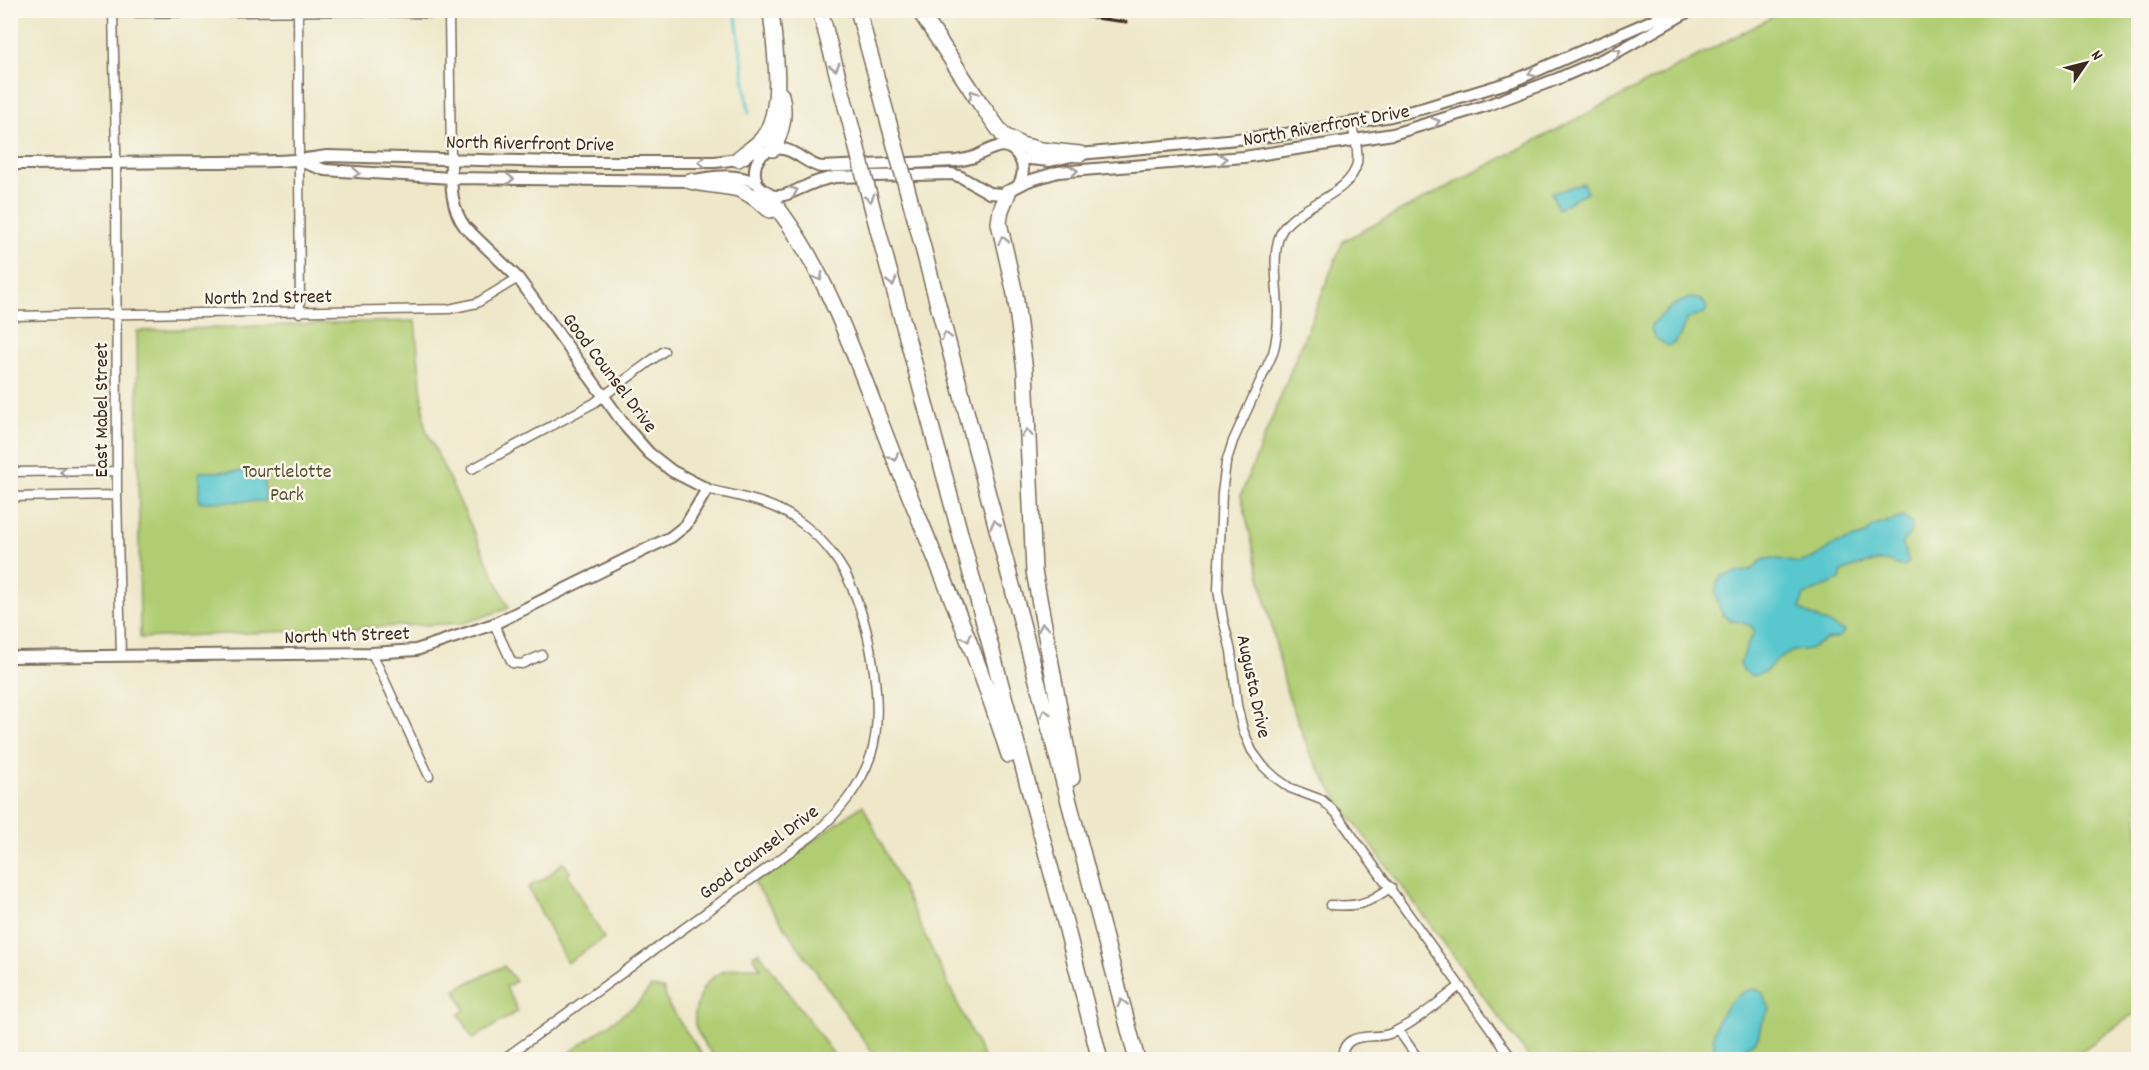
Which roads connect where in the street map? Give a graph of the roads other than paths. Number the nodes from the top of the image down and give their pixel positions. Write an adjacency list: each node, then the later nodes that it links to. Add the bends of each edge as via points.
1 (771, 10): 9 (highway)
2 (820, 10): 46 (highway, one-way to 46, bridge)
3 (858, 10): 43 (highway, one-way to 3, bridge)
4 (919, 10): 12 (highway, one-way to 4)
5 (1676, 10): 10 (main road, North Riverfront Drive, one-way to 10, via 1513,81 1425,108)
6 (1691, 10): 11 (main road, North Riverfront Drive, one-way to 6, via 1393,134 1519,94 1612,55)
7 (298, 11): 8 (street); 15 (street, via 449,14); 17 (street)
8 (113, 12): 18 (street, East Mabel Street)
9 (776, 81): 13 (highway, via 783,125); 16 (highway, via 769,128)
10 (1351, 122): 11 (street); 14 (main road, North Riverfront Drive, via 1280,135)
11 (1355, 139): 23 (main road, North Riverfront Drive, one-way to 11, via 1058,172 1278,154); 44 (street, Augusta Drive, via 1357,162 1349,180 1296,214 1282,230 1276,251 1277,339 1226,463 1218,590 1239,714 1252,751 1276,778 1322,800 1336,813)
12 (1014, 149): 13 (main road, North Riverfront Drive, via 995,147 956,161 821,167 788,151); 14 (highway); 14 (main road, North Riverfront Drive, via 1050,161); 23 (main road, via 1023,173)
13 (767, 152): 16 (main road, North Riverfront Drive); 22 (main road, via 754,170)
14 (1080, 154)
15 (451, 159): 16 (main road, North Riverfront Drive, one-way to 15, via 715,162); 17 (main road, North Riverfront Drive, via 327,156); 20 (main road, Good Counsel Drive)
16 (738, 159)
17 (299, 161): 18 (main road, North Riverfront Drive); 20 (main road, North Riverfront Drive, one-way to 20, via 324,170); 26 (street)
18 (115, 163): 19 (main road, North Riverfront Drive); 27 (street, East Mabel Street)
19 (10, 164)
20 (451, 178): 21 (main road, North Riverfront Drive, one-way to 21); 25 (main road, Good Counsel Drive, via 458,218)
21 (690, 181): 22 (main road, North Riverfront Drive, via 736,177); 24 (highway, via 737,189 757,200)
22 (760, 188): 23 (main road, North Riverfront Drive, one-way to 23, via 778,196 822,179 952,174 996,195); 24 (highway, via 792,226)
23 (1013, 190): 43 (highway, one-way to 23, via 1034,571 1025,371 1015,294 999,223 1001,210)
24 (808, 256): 46 (highway, one-way to 46, via 836,311 979,669)
25 (518, 278): 26 (street, North 2nd Street, via 490,297 464,308); 30 (main road, Good Counsel Drive)
26 (300, 313): 27 (street, North 2nd Street)
27 (116, 315): 28 (street, North 2nd Street); 32 (street, East Mabel Street)
28 (10, 316)
29 (664, 351): 30 (street)
30 (604, 396): 31 (street); 34 (main road, Good Counsel Drive, via 649,453 672,471)
31 (472, 469)
32 (117, 471): 33 (street, one-way to 33); 35 (street, East Mabel Street)
33 (10, 472)
34 (707, 489): 37 (main road, North 4th Street, via 686,525 671,537); 49 (street, Good Counsel Drive, via 769,504 788,514 823,542 846,575 859,606 878,703 872,753 850,798 813,835)
35 (117, 495): 36 (street); 40 (street, East Mabel Street)
36 (10, 497)
37 (494, 624): 38 (main road, North 4th Street, via 416,650); 39 (street, via 512,663 522,664)
38 (372, 653): 40 (main road, North 4th Street); 42 (street)
39 (542, 655)
40 (121, 656): 41 (main road, North 4th Street)
41 (10, 657)
42 (429, 777)
43 (1086, 870): 51 (highway, one-way to 43)
44 (1391, 887): 45 (street, via 1365,903); 47 (street, Augusta Drive)
45 (1330, 904)
46 (1065, 921): 50 (highway)
47 (1460, 986): 48 (street); 54 (street, Augusta Drive)
48 (1398, 1030): 52 (street, via 1350,1040); 53 (street)
49 (502, 1059)
50 (1100, 1059)
51 (1137, 1059)
52 (1342, 1059)
53 (1419, 1059)
54 (1513, 1059)

